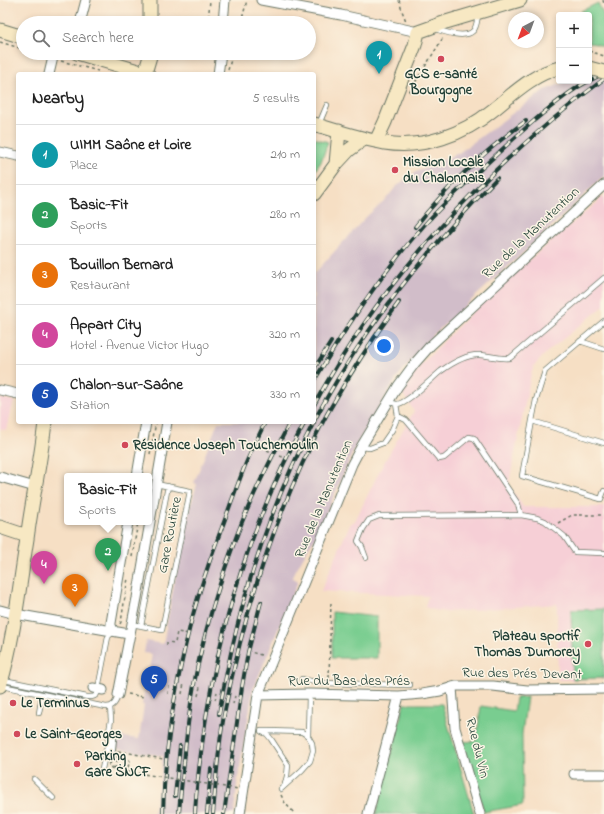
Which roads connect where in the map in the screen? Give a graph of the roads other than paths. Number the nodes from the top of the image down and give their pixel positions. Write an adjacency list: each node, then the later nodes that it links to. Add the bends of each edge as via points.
1 (86, 0): 7 (street)
2 (150, 0): 8 (street)
3 (225, 0): 9 (street)
4 (261, 0): 11 (street, via 404,29)
5 (520, 0): 6 (street)
6 (479, 12): 11 (street); 11 (lane, via 476,26 469,33 462,35)
7 (82, 16)
8 (150, 16)
9 (224, 16)
10 (0, 30): 12 (street)
11 (424, 30): 28 (street, via 415,45 385,122)
12 (16, 35)
13 (52, 60): 20 (street)
14 (90, 60): 19 (street)
15 (149, 60): 22 (street)
16 (220, 60): 23 (street)
17 (556, 69): 28 (street, via 533,79 479,121 458,132 435,140 399,145)
18 (592, 69): 24 (street, bridge)
19 (108, 70): 21 (street)
20 (49, 72)
21 (127, 72)
22 (146, 72)
23 (218, 72)
24 (604, 72)
25 (327, 105): 26 (lane)
26 (316, 124): 27 (street)
27 (339, 131): 28 (street); 31 (street)
28 (370, 140): 31 (street, via 349,150)
29 (0, 152): 30 (street)
30 (16, 156)
31 (336, 164): 33 (street)
32 (604, 185): 40 (street, Rue de la Manutention, via 430,346 398,386)
33 (316, 191)
34 (604, 278): 40 (lane, via 510,358 479,355 466,357 441,371 404,402)
35 (604, 321): 36 (lane)
36 (580, 341): 37 (lane); 42 (lane, via 545,371)
37 (604, 349)
38 (0, 390): 39 (street)
39 (16, 394)
40 (393, 402): 41 (lane); 47 (street, Rue de la Manutention)
41 (398, 416): 47 (lane, via 383,443 370,448); 55 (lane, via 406,420 438,459 444,458 469,437 474,438 518,504)
42 (532, 421): 46 (lane); 53 (lane, via 522,476 602,499)
43 (45, 424): 52 (street)
44 (146, 424): 48 (street)
45 (167, 424): 50 (street)
46 (604, 443)
47 (361, 446): 77 (street, Rue de la Manutention)
48 (138, 473)
49 (0, 477): 52 (street)
50 (156, 484): 51 (lane); 54 (street)
51 (168, 486): 65 (lane, Gare Routière); 65 (lane, Gare Routière, via 190,491 162,630)
52 (35, 487): 59 (street)
53 (604, 491)
54 (152, 507)
55 (521, 515): 60 (lane, via 545,521 564,536 575,552); 61 (lane, via 379,516 369,520 358,541)
56 (127, 525): 66 (street, via 111,623)
57 (149, 525): 64 (street)
58 (0, 527): 59 (street)
59 (27, 536): 63 (street)
60 (604, 553)
61 (366, 558)
62 (0, 610): 63 (street)
63 (15, 614): 66 (street); 69 (street)
64 (132, 624): 65 (lane, Gare Routière); 67 (street)
65 (141, 626)
66 (114, 631): 67 (street); 69 (lane, via 108,637 95,696 87,697)
67 (129, 634): 74 (street)
68 (302, 678): 70 (lane, via 319,684)
69 (0, 683): 76 (lane)
70 (410, 685)
71 (452, 687): 72 (street, Rue des Prés Devant, via 492,686 526,690); 73 (street, Rue des Prés Devant); 94 (street, Rue du Vin, via 455,728)
72 (604, 689)
73 (440, 691): 78 (street, Rue du Bas des Prés)
74 (118, 693): 79 (lane, via 116,701)
75 (309, 694): 77 (street, Rue du Bas des Prés); 78 (street, Rue du Bas des Prés); 83 (lane)
76 (42, 695): 79 (lane); 80 (lane)
77 (258, 695): 81 (street, Rue de la Manutention)
78 (399, 696): 93 (street)
79 (110, 707): 86 (lane, via 111,720)
80 (39, 713)
81 (257, 730): 83 (lane, via 302,732); 85 (lane, via 271,739); 92 (street, Rue de la Manutention)
82 (112, 735): 84 (street)
83 (308, 736): 87 (lane, via 313,751 310,761)
84 (112, 755)
85 (288, 765): 87 (lane); 87 (lane, via 283,787)
86 (102, 769)
87 (298, 773)
88 (574, 774): 89 (street)
89 (604, 774)
90 (34, 779): 91 (lane)
91 (53, 798)
92 (240, 814)
93 (368, 814)
94 (480, 814)

